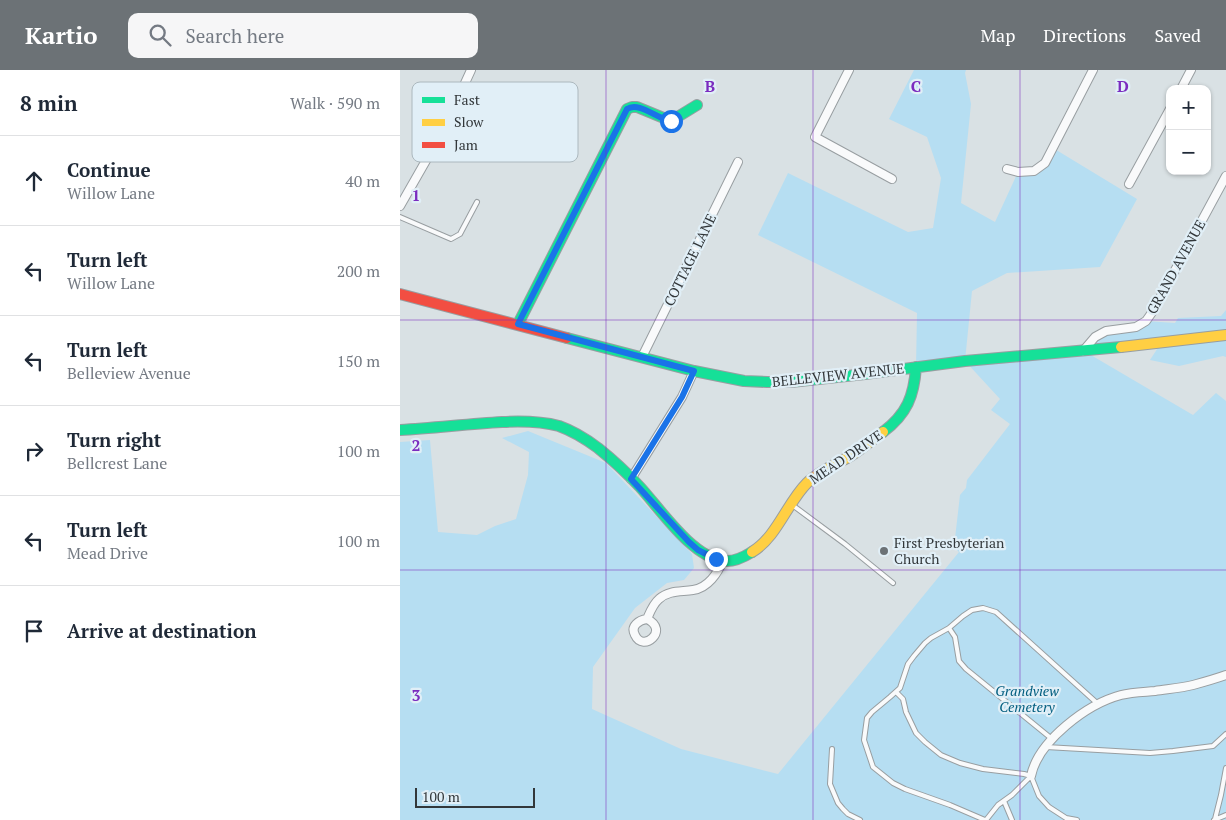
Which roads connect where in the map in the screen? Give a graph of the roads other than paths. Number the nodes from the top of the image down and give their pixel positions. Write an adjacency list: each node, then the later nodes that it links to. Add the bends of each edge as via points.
1 (471, 70): 5 (street)
2 (849, 70): 13 (street, via 815,137)
3 (1094, 70): 11 (street, via 1045,163 1034,171)
4 (1191, 70): 6 (street)
5 (466, 82)
6 (1183, 85)
7 (697, 105): 19 (street, via 671,121 639,107 627,109)
8 (1166, 116): 14 (street)
9 (425, 162): 16 (street)
10 (738, 162): 22 (street, COTTAGE LANE)
11 (1007, 170)
12 (1226, 176): 21 (street, GRAND AVENUE, via 1146,321 1136,327 1106,331 1095,337)
13 (892, 179)
14 (1129, 184)
15 (477, 202): 17 (lane, via 460,234 451,239)
16 (400, 206)
17 (400, 217)
18 (400, 294): 19 (street, BELLEVIEW AVENUE)
19 (518, 324): 22 (street, BELLEVIEW AVENUE)
20 (1226, 335): 21 (street, BELLEVIEW AVENUE)
21 (1083, 351): 23 (street, BELLEVIEW AVENUE)
22 (642, 357): 24 (street, BELLEVIEW AVENUE)
23 (916, 367): 24 (street, BELLEVIEW AVENUE, via 792,382 744,381); 27 (street, MEAD DRIVE, via 914,393 896,422 852,455 816,476)
24 (694, 371): 26 (street, via 682,397)
25 (400, 430): 26 (street, via 500,422 552,425 565,428 597,448)
26 (631, 479): 28 (street, via 698,550)
27 (791, 504): 28 (street, MEAD DRIVE, via 762,546 730,562); 29 (lane)
28 (723, 560): 30 (street, via 704,586 672,592 658,600)
29 (893, 584)
30 (647, 620)
31 (949, 628): 33 (lane, via 931,638 914,656); 34 (lane, via 972,610 982,608 996,612); 36 (lane, via 955,637 959,661 966,669)
32 (1226, 676): 34 (street, via 1192,685 1122,694)
33 (896, 692): 40 (lane, via 903,699 916,733 941,755 983,769); 44 (lane, via 867,718 864,740 874,767 892,783)
34 (1098, 704): 36 (street)
35 (1226, 734): 37 (lane, via 1213,746 1150,753)
36 (1052, 739): 37 (street)
37 (1046, 747): 40 (street)
38 (832, 749): 43 (lane, via 830,784 838,803 848,814)
39 (1226, 768): 47 (lane)
40 (1031, 776): 41 (lane); 46 (lane, via 1039,796 1049,807 1066,818)
41 (1004, 801): 44 (lane); 45 (lane)
42 (1226, 815): 47 (lane)
43 (860, 820)
44 (985, 820)
45 (1012, 820)
46 (1077, 820)
47 (1214, 820)

